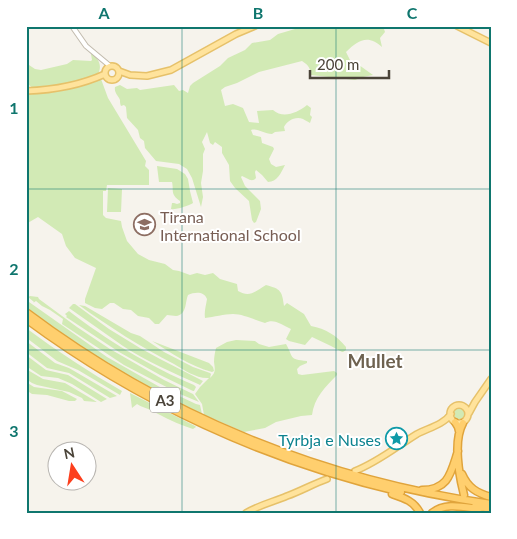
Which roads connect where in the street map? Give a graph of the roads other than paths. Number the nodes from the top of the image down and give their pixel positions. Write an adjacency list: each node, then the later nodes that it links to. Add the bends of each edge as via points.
1 (72, 26): 5 (street, via 86,46 103,60)
2 (255, 26): 6 (main road, via 171,70 146,76)
3 (457, 26): 4 (main road)
4 (491, 44)
5 (107, 72): 6 (main road, via 114,66); 6 (main road, via 111,80); 7 (main road, via 52,89)
6 (119, 73)
7 (26, 91)
8 (26, 312): 24 (highway, A3, via 97,361 209,422 317,464)
9 (26, 319): 23 (highway, A3, via 93,365 187,417 276,454)
10 (491, 379): 11 (main road)
11 (475, 402): 12 (main road); 13 (main road)
12 (464, 407): 13 (main road); 14 (main road, via 455,406)
13 (468, 413): 17 (main road)
14 (450, 414): 15 (main road); 16 (main road)
15 (443, 421): 16 (main road); 21 (main road)
16 (454, 421): 17 (main road); 18 (highway)
17 (463, 423): 18 (highway)
18 (459, 431): 19 (highway)
19 (458, 451): 20 (highway); 24 (highway, A3, via 452,473 442,484 423,490)
20 (459, 464): 25 (highway); 26 (highway, via 470,488)
21 (355, 471)
22 (327, 479): 29 (main road)
23 (378, 487): 28 (highway, A3); 30 (highway, via 410,501)
24 (406, 489): 27 (highway, A3)
25 (464, 495)
26 (491, 497)
27 (491, 504)
28 (487, 508): 31 (highway, via 444,506)
29 (246, 513)
30 (420, 513)
31 (432, 513)

